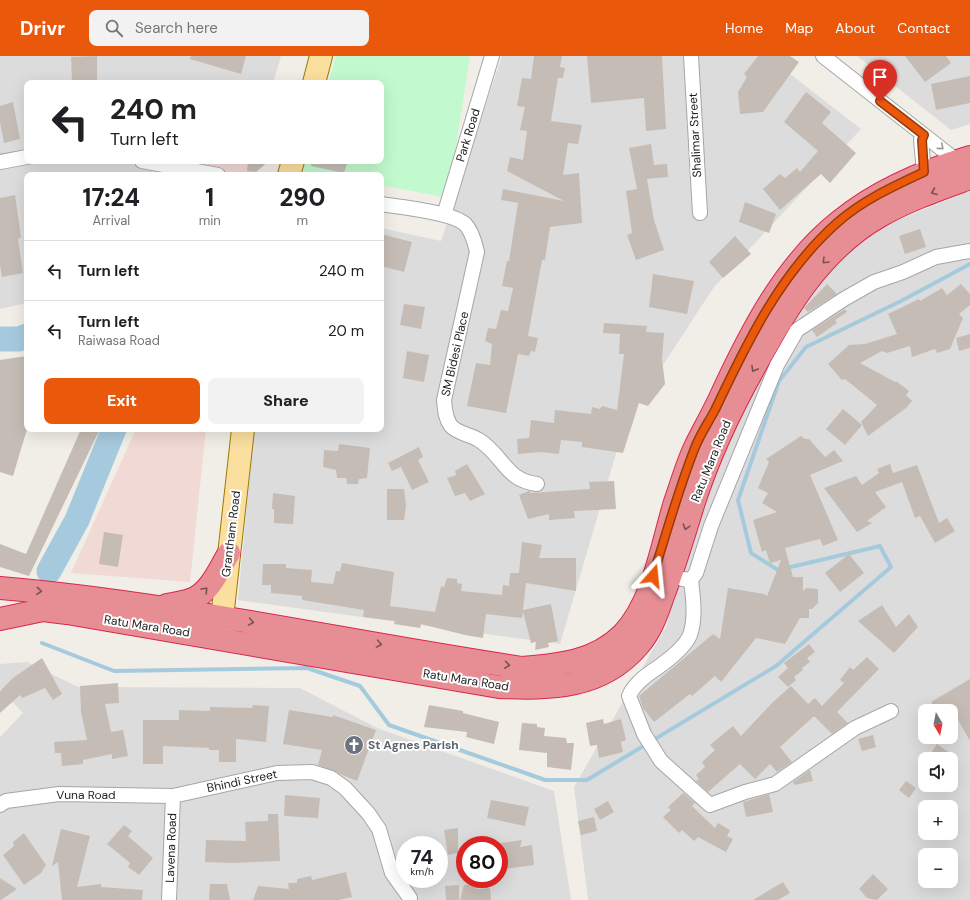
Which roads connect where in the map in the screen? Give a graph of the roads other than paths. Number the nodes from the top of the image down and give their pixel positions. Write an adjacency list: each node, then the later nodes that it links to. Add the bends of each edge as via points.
1 (321, 56): 5 (main road)
2 (492, 56): 16 (street, Park Road)
3 (691, 56): 15 (street, Shalimar Street)
4 (823, 56): 6 (street)
5 (315, 80)
6 (924, 135): 8 (street, one-way to 8); 12 (street)
7 (24, 158): 9 (street)
8 (963, 159): 12 (highway, Ratu Mara Road)
9 (0, 162)
10 (158, 164): 11 (street)
11 (202, 172)
12 (924, 172): 24 (highway, Ratu Mara Road, one-way to 12, via 522,668 590,658 622,634 636,616 666,538 694,449 748,343 788,276 813,246 839,221 874,197)
13 (970, 178): 21 (highway, Ratu Mara Road, one-way to 21, via 879,216 830,256 799,292 779,322 736,400 698,488)
14 (384, 205): 16 (street, SM Bidesi Place)
15 (700, 213)
16 (444, 215): 19 (street, SM Bidesi Place, via 464,224 473,237 477,252 444,400 446,418 453,428 491,448 513,476)
17 (970, 251): 21 (street, via 936,257 874,282 797,330 774,372 711,526 696,573)
18 (243, 432): 20 (main road, Grantham Road)
19 (537, 484)
20 (229, 553): 23 (highway, one-way to 20, via 194,599 202,594); 24 (main road, Grantham Road)
21 (680, 579): 26 (highway, Ratu Mara Road, via 638,646 607,671 579,684 533,688 499,687); 27 (street, via 694,607 690,636 671,658 632,689 630,696 644,734 661,761 710,805 775,784 855,728)
22 (0, 588): 23 (highway, Ratu Mara Road, one-way to 23)
23 (156, 608): 24 (highway, Ratu Mara Road)
24 (221, 617): 26 (main road, Grantham Road)
25 (0, 619): 26 (highway, Ratu Mara Road, via 43,610)
26 (220, 638)
27 (891, 711)
28 (173, 796): 29 (street, Vuna Road, via 59,794 6,801); 30 (street, Bhindi Street, via 277,773 312,772 331,778 345,788 379,828 392,873); 31 (street, Lavena Road)
29 (0, 805)
30 (410, 898)
31 (169, 900)

